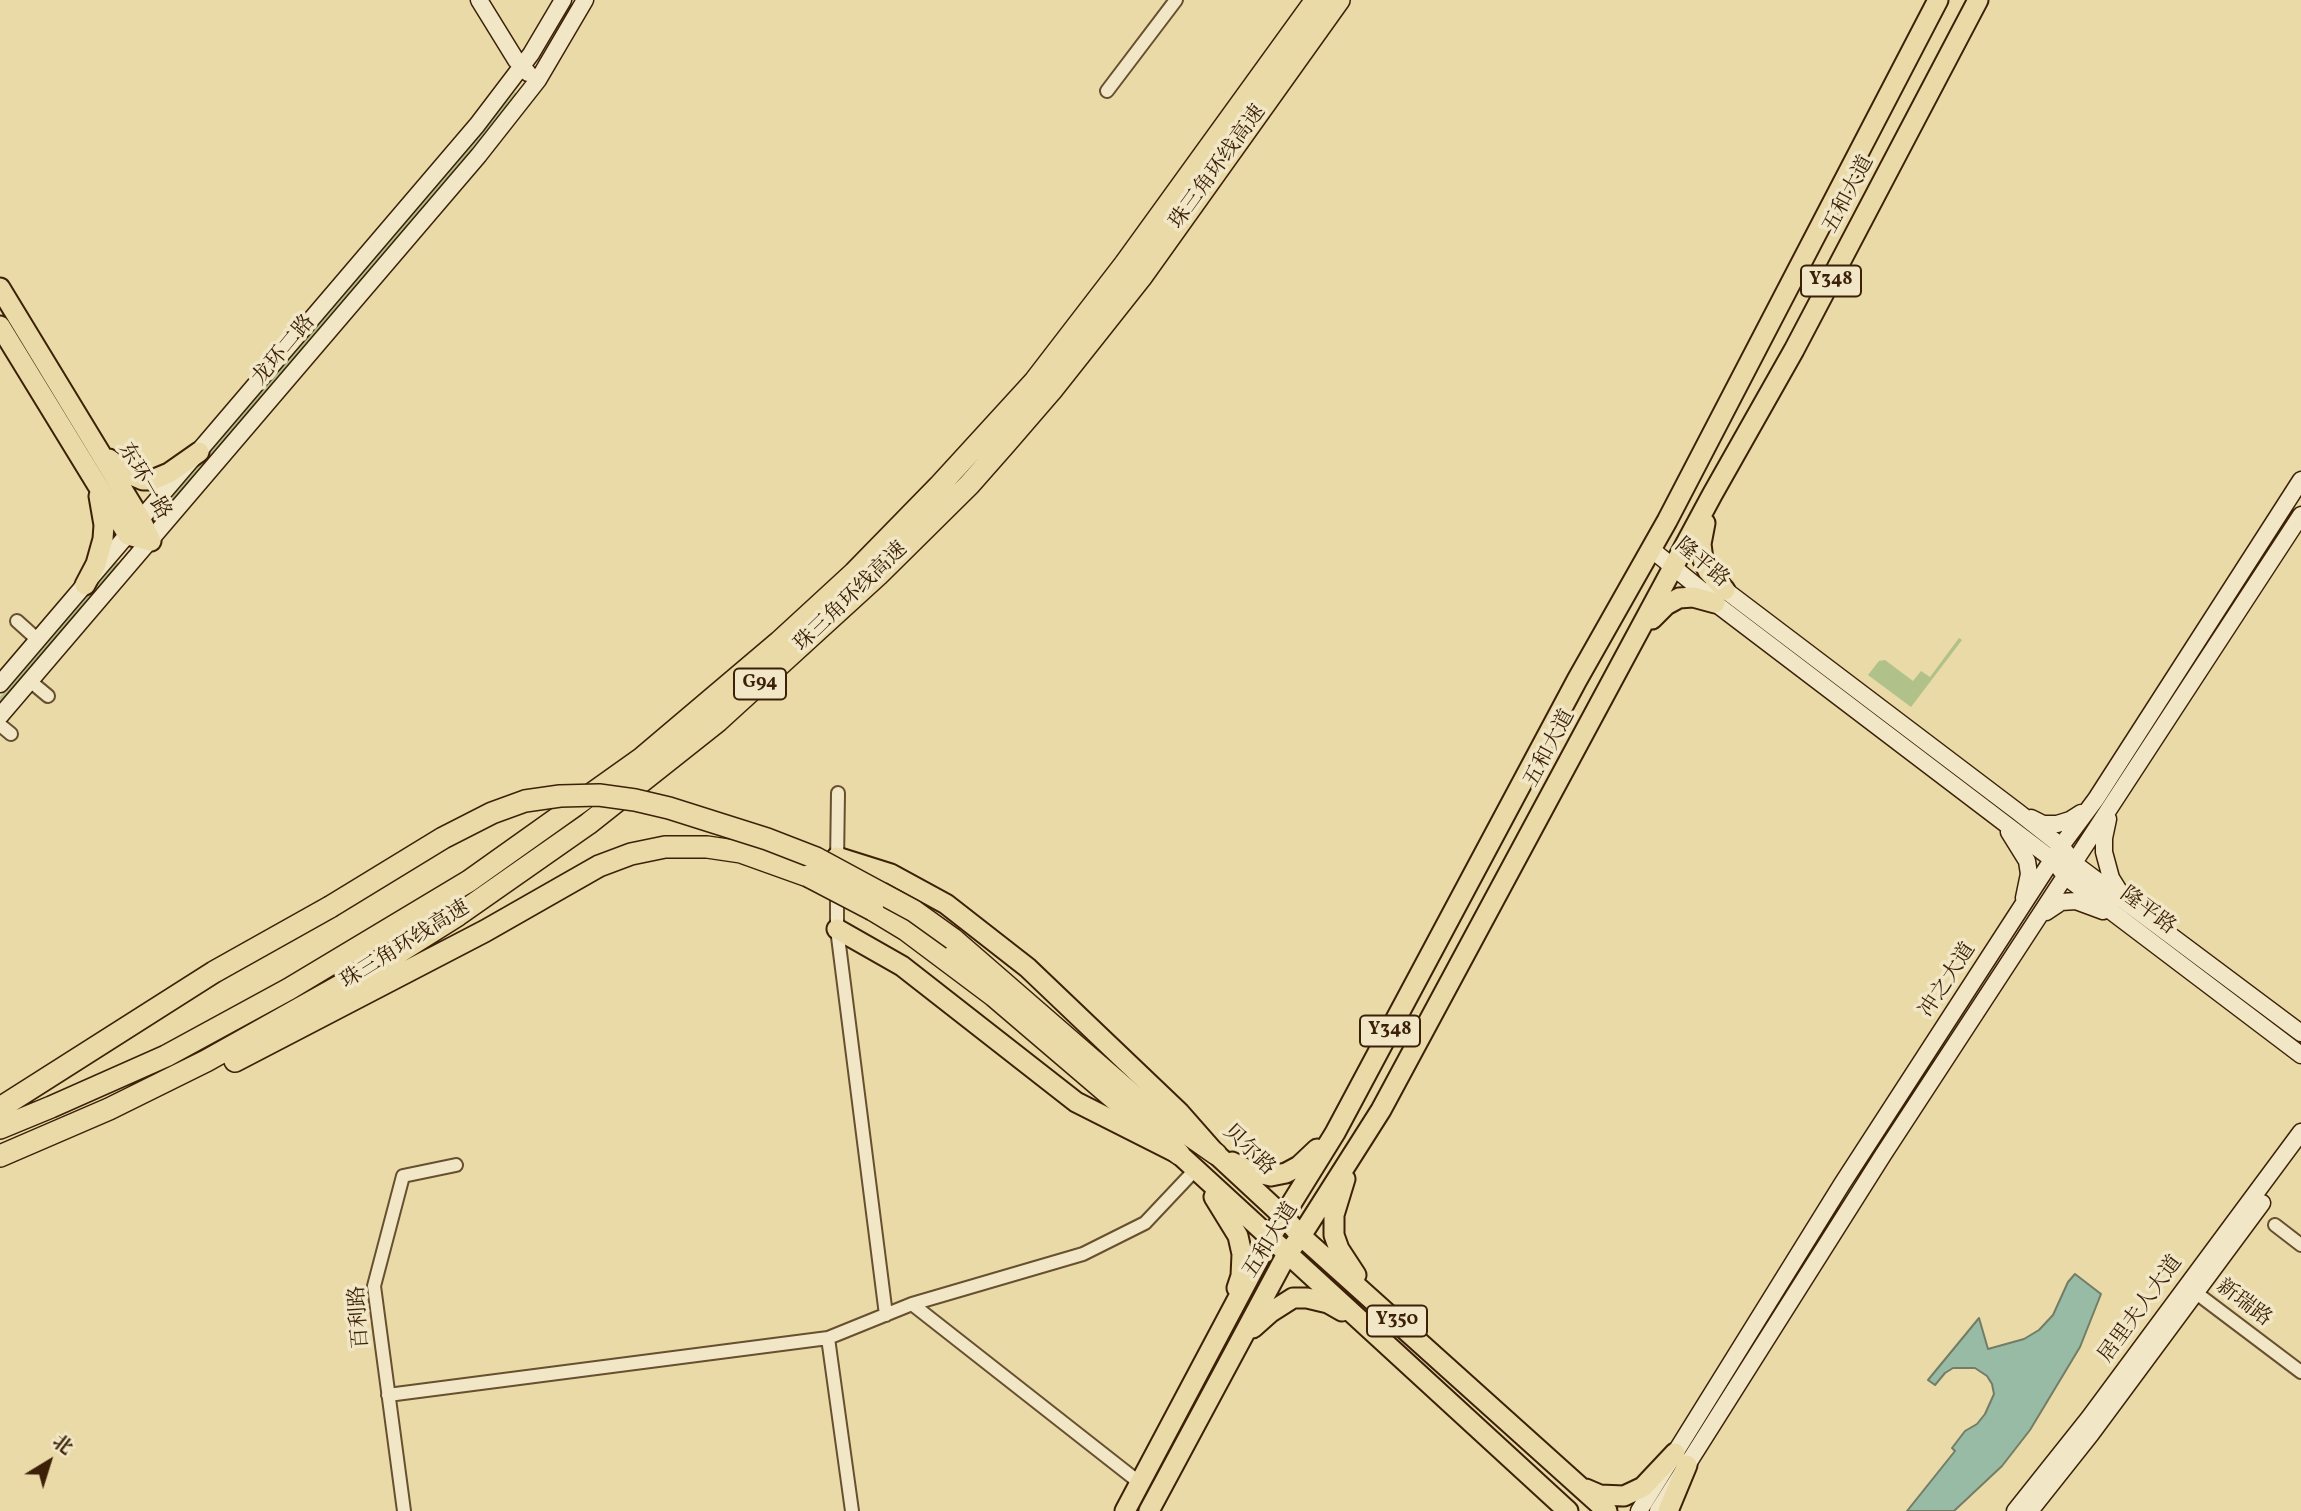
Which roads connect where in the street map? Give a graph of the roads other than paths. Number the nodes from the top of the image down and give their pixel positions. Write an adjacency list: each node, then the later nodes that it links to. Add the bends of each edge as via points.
1 (479, 0): 9 (main road)
2 (563, 0): 9 (main road, 龙环二路)
3 (585, 0): 10 (main road, 龙环二路)
4 (1176, 0): 11 (street)
5 (1316, 0): 52 (highway, 珠三角环线高速 / G94, via 1133,254 1034,381 939,486 779,642 642,758 469,881 166,1056)
6 (1339, 0): 58 (highway, 珠三角环线高速 / G94, via 1142,276 1051,391 968,485 878,575 718,720 588,824 388,959 206,1062)
7 (1938, 0): 23 (main road, 五和大道 / Y348)
8 (1978, 0): 18 (main road, 五和大道 / Y348)
9 (521, 67): 10 (main road); 15 (main road, 龙环二路)
10 (538, 80): 22 (main road, 龙环二路)
11 (1107, 91)
12 (0, 288): 14 (main road, 东环一路)
13 (0, 326): 16 (main road, 东环一路)
14 (94, 442): 15 (main road, via 118,466 143,480 169,473); 20 (main road, 东环一路)
15 (199, 452): 20 (main road, 龙环二路)
16 (93, 478): 21 (main road, 东环一路); 25 (main road, via 104,533)
17 (2301, 480): 37 (main road, 冲之大道)
18 (1713, 495): 24 (main road, 五和大道 / Y348); 26 (main road, via 1700,552)
19 (2301, 516): 38 (main road, 冲之大道)
20 (141, 520): 21 (main road, 龙环二路); 22 (main road, 东环一路)
21 (128, 535): 22 (main road, 东环一路); 25 (main road, 龙环二路)
22 (151, 541): 30 (main road, 龙环二路)
23 (1651, 549): 24 (main road, 隆平路); 54 (main road, 五和大道 / Y348)
24 (1676, 564): 26 (main road, 隆平路, via 1710,597); 28 (main road, 五和大道 / Y348)
25 (85, 585): 29 (main road, 龙环二路)
26 (1720, 597): 28 (main road, via 1673,601); 39 (main road, 隆平路); 40 (main road, 隆平路)
27 (17, 621): 29 (street)
28 (1639, 633): 59 (main road, 五和大道 / Y348)
29 (38, 640): 31 (main road, 龙环二路)
30 (30, 681): 32 (street); 33 (main road, 龙环二路)
31 (0, 684)
32 (48, 696)
33 (0, 716)
34 (0, 724): 35 (street)
35 (11, 734)
36 (838, 793): 42 (street)
37 (2096, 799): 39 (main road, via 2079,815 2057,824 2043,824); 41 (main road, 冲之大道)
38 (2110, 810): 43 (main road, 冲之大道); 44 (main road, via 2104,852)
39 (2018, 812): 41 (main road, 隆平路)
40 (1997, 817): 41 (main road, 隆平路); 46 (main road, via 2028,860 2026,894)
41 (2057, 853): 43 (main road, 隆平路); 46 (main road, 冲之大道)
42 (837, 857): 47 (street); 57 (main road, 贝尔路 / Y350, via 891,874 946,904 1028,968 1179,1112)
43 (2071, 870): 44 (main road, 隆平路); 45 (main road, 隆平路); 48 (main road, 冲之大道)
44 (2123, 900): 49 (main road, 隆平路)
45 (2119, 917): 48 (main road, via 2076,901 2061,902); 50 (main road, 隆平路)
46 (2013, 921): 78 (main road, 冲之大道, via 1842,1184)
47 (837, 929): 56 (main road, Y350, via 902,966 1076,1102); 71 (street)
48 (2031, 930): 78 (main road, 冲之大道)
49 (2301, 1033)
50 (2301, 1055)
51 (0, 1108): 57 (highway, bridge, via 214,972 443,838 525,802 599,795 704,818 767,839 816,858 914,911 953,939 1127,1091)
52 (0, 1128)
53 (2301, 1132): 92 (main road, 居里夫人大道)
54 (1335, 1133): 57 (main road, via 1299,1166 1271,1176); 62 (main road, 五和大道 / Y348)
55 (2301, 1150): 68 (main road, 居里夫人大道)
56 (1179, 1154): 58 (highway, bridge, via 994,996 873,910 808,876 741,852 666,847 599,866 485,931 218,1069 114,1117); 61 (main road, Y350)
57 (1216, 1154): 62 (main road, 贝尔路 / Y350)
58 (3, 1155)
59 (1352, 1156): 64 (main road, 五和大道 / Y348); 70 (main road, via 1334,1215 1334,1235 1350,1268)
60 (456, 1165): 77 (street, 百利路, via 403,1176 374,1286)
61 (1195, 1170): 65 (main road, Y350); 69 (street, via 1145,1223 1083,1254); 72 (main road, via 1238,1236 1241,1276)
62 (1284, 1217): 64 (main road, 贝尔路 / Y350); 65 (main road, 五和大道 / Y348)
63 (2275, 1225): 66 (street)
64 (1301, 1236): 67 (main road, 五和大道 / Y348); 70 (main road, 贝尔路 / Y350)
65 (1270, 1238): 67 (main road, Y350); 72 (main road, 五和大道 / Y348)
66 (2301, 1245)
67 (1287, 1254): 73 (main road, Y350); 75 (main road, 五和大道 / Y348)
68 (2195, 1292): 76 (street, 新瑞路); 93 (main road, 居里夫人大道)
69 (912, 1304): 71 (street); 79 (street)
70 (1385, 1311): 81 (main road, 贝尔路 / Y350)
71 (886, 1315): 74 (street)
72 (1229, 1318): 79 (main road, 五和大道 / Y348)
73 (1364, 1324): 75 (main road, via 1328,1303 1293,1297); 80 (main road, Y350)
74 (828, 1338): 77 (street); 83 (street)
75 (1242, 1339): 85 (main road, 五和大道 / Y348)
76 (2301, 1372)
77 (388, 1395): 82 (street, 百利路)
78 (1681, 1459): 81 (main road, via 1624,1496 1600,1495); 89 (main road, 冲之大道); 90 (main road, 冲之大道); 91 (main road)
79 (1140, 1483): 84 (main road, 五和大道 / Y348)
80 (1538, 1485): 86 (main road); 87 (main road, Y350)
81 (1580, 1486): 88 (main road, 贝尔路 / Y350)
82 (404, 1511)
83 (852, 1511)
84 (1125, 1511)
85 (1149, 1511)
86 (1557, 1511)
87 (1568, 1511)
88 (1607, 1511)
89 (1639, 1511)
90 (1658, 1511)
91 (1668, 1511)
92 (2015, 1511)
93 (2030, 1511)

